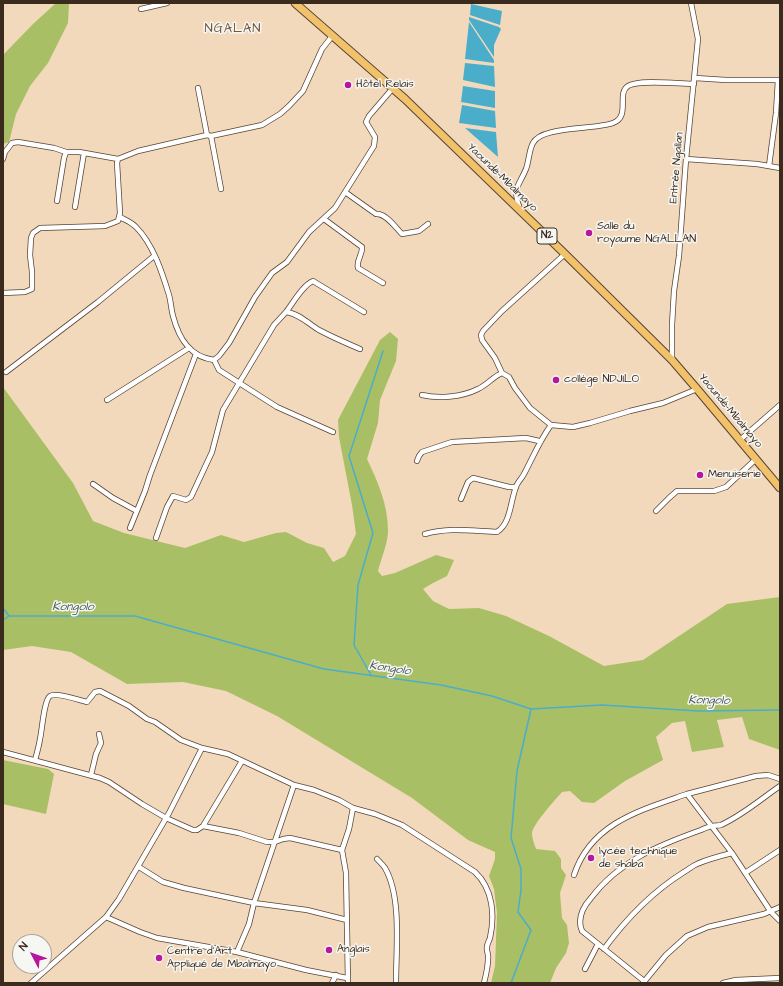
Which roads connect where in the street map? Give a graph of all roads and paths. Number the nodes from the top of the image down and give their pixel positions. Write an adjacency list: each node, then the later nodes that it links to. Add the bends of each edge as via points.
1 (167, 3): 4 (street)
2 (295, 3): 5 (highway, Yaoundé-Mbalmayo / N2)
3 (691, 3): 6 (street, Entrée Ngallan, via 698,39)
4 (141, 9)
5 (333, 35): 10 (highway, Yaoundé-Mbalmayo / N2); 12 (street, via 322,49 303,91 280,114 262,125)
6 (695, 78): 7 (street); 8 (street, Entrée Ngallan)
7 (779, 80): 11 (street)
8 (694, 84): 17 (street, Entrée Ngallan); 24 (street, via 650,82 628,86 623,95 621,117 617,121 600,126 551,131 538,136 532,143 528,162 515,190)
9 (198, 88): 12 (street)
10 (393, 88): 21 (street, via 366,122 375,137 374,146); 24 (highway, Yaoundé-Mbalmayo / N2)
11 (778, 114): 18 (street)
12 (209, 135): 16 (street, via 138,151); 20 (street)
13 (66, 152): 14 (street); 15 (street, via 18,142 12,143); 22 (street)
14 (84, 153): 16 (street); 23 (street)
15 (3, 159)
16 (118, 159): 25 (street, via 116,163)
17 (686, 159): 18 (street); 38 (street, Entrée Ngallan, via 673,312)
18 (769, 166): 19 (street)
19 (780, 168)
20 (222, 189)
21 (345, 192): 26 (street); 27 (street, via 376,214 380,213 402,234 419,231)
22 (57, 201)
23 (75, 207)
24 (523, 214): 28 (highway, Yaoundé-Mbalmayo / N2)
25 (120, 217): 29 (street, via 134,225 146,239); 31 (street, via 118,221 105,226 40,228 31,238 32,289 25,292)
26 (324, 219): 30 (street, via 362,247 358,268); 37 (street, via 309,232 287,262 272,273 229,343)
27 (428, 224)
28 (565, 254): 38 (highway, Yaoundé-Mbalmayo / N2); 40 (street, via 502,310 483,331 482,340)
29 (154, 256): 34 (street, via 170,297 178,334); 39 (street)
30 (383, 283)
31 (3, 293)
32 (286, 312): 33 (street, via 310,281); 35 (street); 41 (street, via 274,325)
33 (364, 312)
34 (189, 348): 36 (street); 44 (street)
35 (360, 349)
36 (196, 354): 37 (street); 57 (street)
37 (214, 360): 41 (street, via 219,370)
38 (672, 360): 42 (highway, Yaoundé-Mbalmayo / N2)
39 (6, 372)
40 (502, 373): 43 (street, via 467,393 432,397); 46 (street, via 509,377 514,388 530,408)
41 (238, 383): 47 (street, via 277,407); 60 (street, via 223,410 212,452 191,497 186,500 173,496)
42 (698, 389): 46 (street, via 662,404 590,423 573,427); 48 (highway, Yaoundé-Mbalmayo / N2)
43 (422, 395)
44 (107, 400)
45 (780, 405): 48 (street)
46 (551, 424): 49 (street)
47 (333, 432)
48 (740, 440): 50 (highway, Yaoundé-Mbalmayo / N2)
49 (539, 442): 51 (street, via 526,438 452,442 422,452); 53 (street)
50 (756, 459): 54 (highway, Yaoundé-Mbalmayo / N2); 56 (street, via 726,487 714,491 678,492)
51 (417, 461)
52 (93, 484): 57 (street)
53 (516, 487): 55 (street, via 473,478); 59 (street, via 509,513 503,527 497,532 450,529)
54 (780, 488)
55 (461, 499)
56 (656, 510)
57 (137, 511): 58 (street)
58 (130, 528)
59 (425, 534)
60 (156, 538)
61 (99, 734): 66 (street, via 101,743)
62 (202, 748): 64 (street, via 181,740 129,706 98,691 87,702 60,696 49,697); 65 (street, via 228,754); 72 (street)
63 (3, 752): 64 (street)
64 (35, 760): 66 (street)
65 (242, 761): 68 (street); 73 (street)
66 (91, 775): 72 (street, via 109,782)
67 (780, 779): 70 (street, via 763,775)
68 (294, 785): 71 (street, via 314,790); 75 (street)
69 (780, 786): 74 (street, via 722,825)
70 (687, 794): 74 (street); 82 (street, via 635,813 607,828 588,847)
71 (353, 808): 76 (street); 100 (street, via 402,825 483,879 491,897 492,909)
72 (166, 818): 73 (street, via 193,830); 80 (street)
73 (203, 826): 75 (street)
74 (711, 826): 78 (street); 89 (street, via 666,842 638,856 612,875 594,893 584,906 580,926 585,935)
75 (275, 842): 76 (street, via 290,838); 83 (street)
76 (342, 850): 87 (street, via 346,873)
77 (780, 850): 81 (street)
78 (732, 853): 81 (street); 90 (street, via 695,865 670,881 631,916)
79 (377, 859): 99 (street, via 385,868 394,895 397,925)
80 (139, 867): 83 (street, via 163,882); 86 (street)
81 (744, 873): 85 (street)
82 (574, 875)
83 (254, 903): 87 (street, via 307,910); 91 (street, via 249,924)
84 (780, 907): 85 (street)
85 (771, 912): 88 (street); 96 (street, via 708,927 687,936 666,955)
86 (106, 917): 91 (street, via 157,938); 97 (street)
87 (347, 920): 95 (street)
88 (780, 921)
89 (598, 944): 90 (street); 92 (street)
90 (604, 949): 96 (street)
91 (237, 952): 93 (street)
92 (585, 969)
93 (336, 975): 95 (street); 98 (street)
94 (780, 978): 101 (street)
95 (348, 980)
96 (644, 982)
97 (31, 983)
98 (332, 983)
99 (396, 983)
100 (484, 983)
101 (723, 983)

